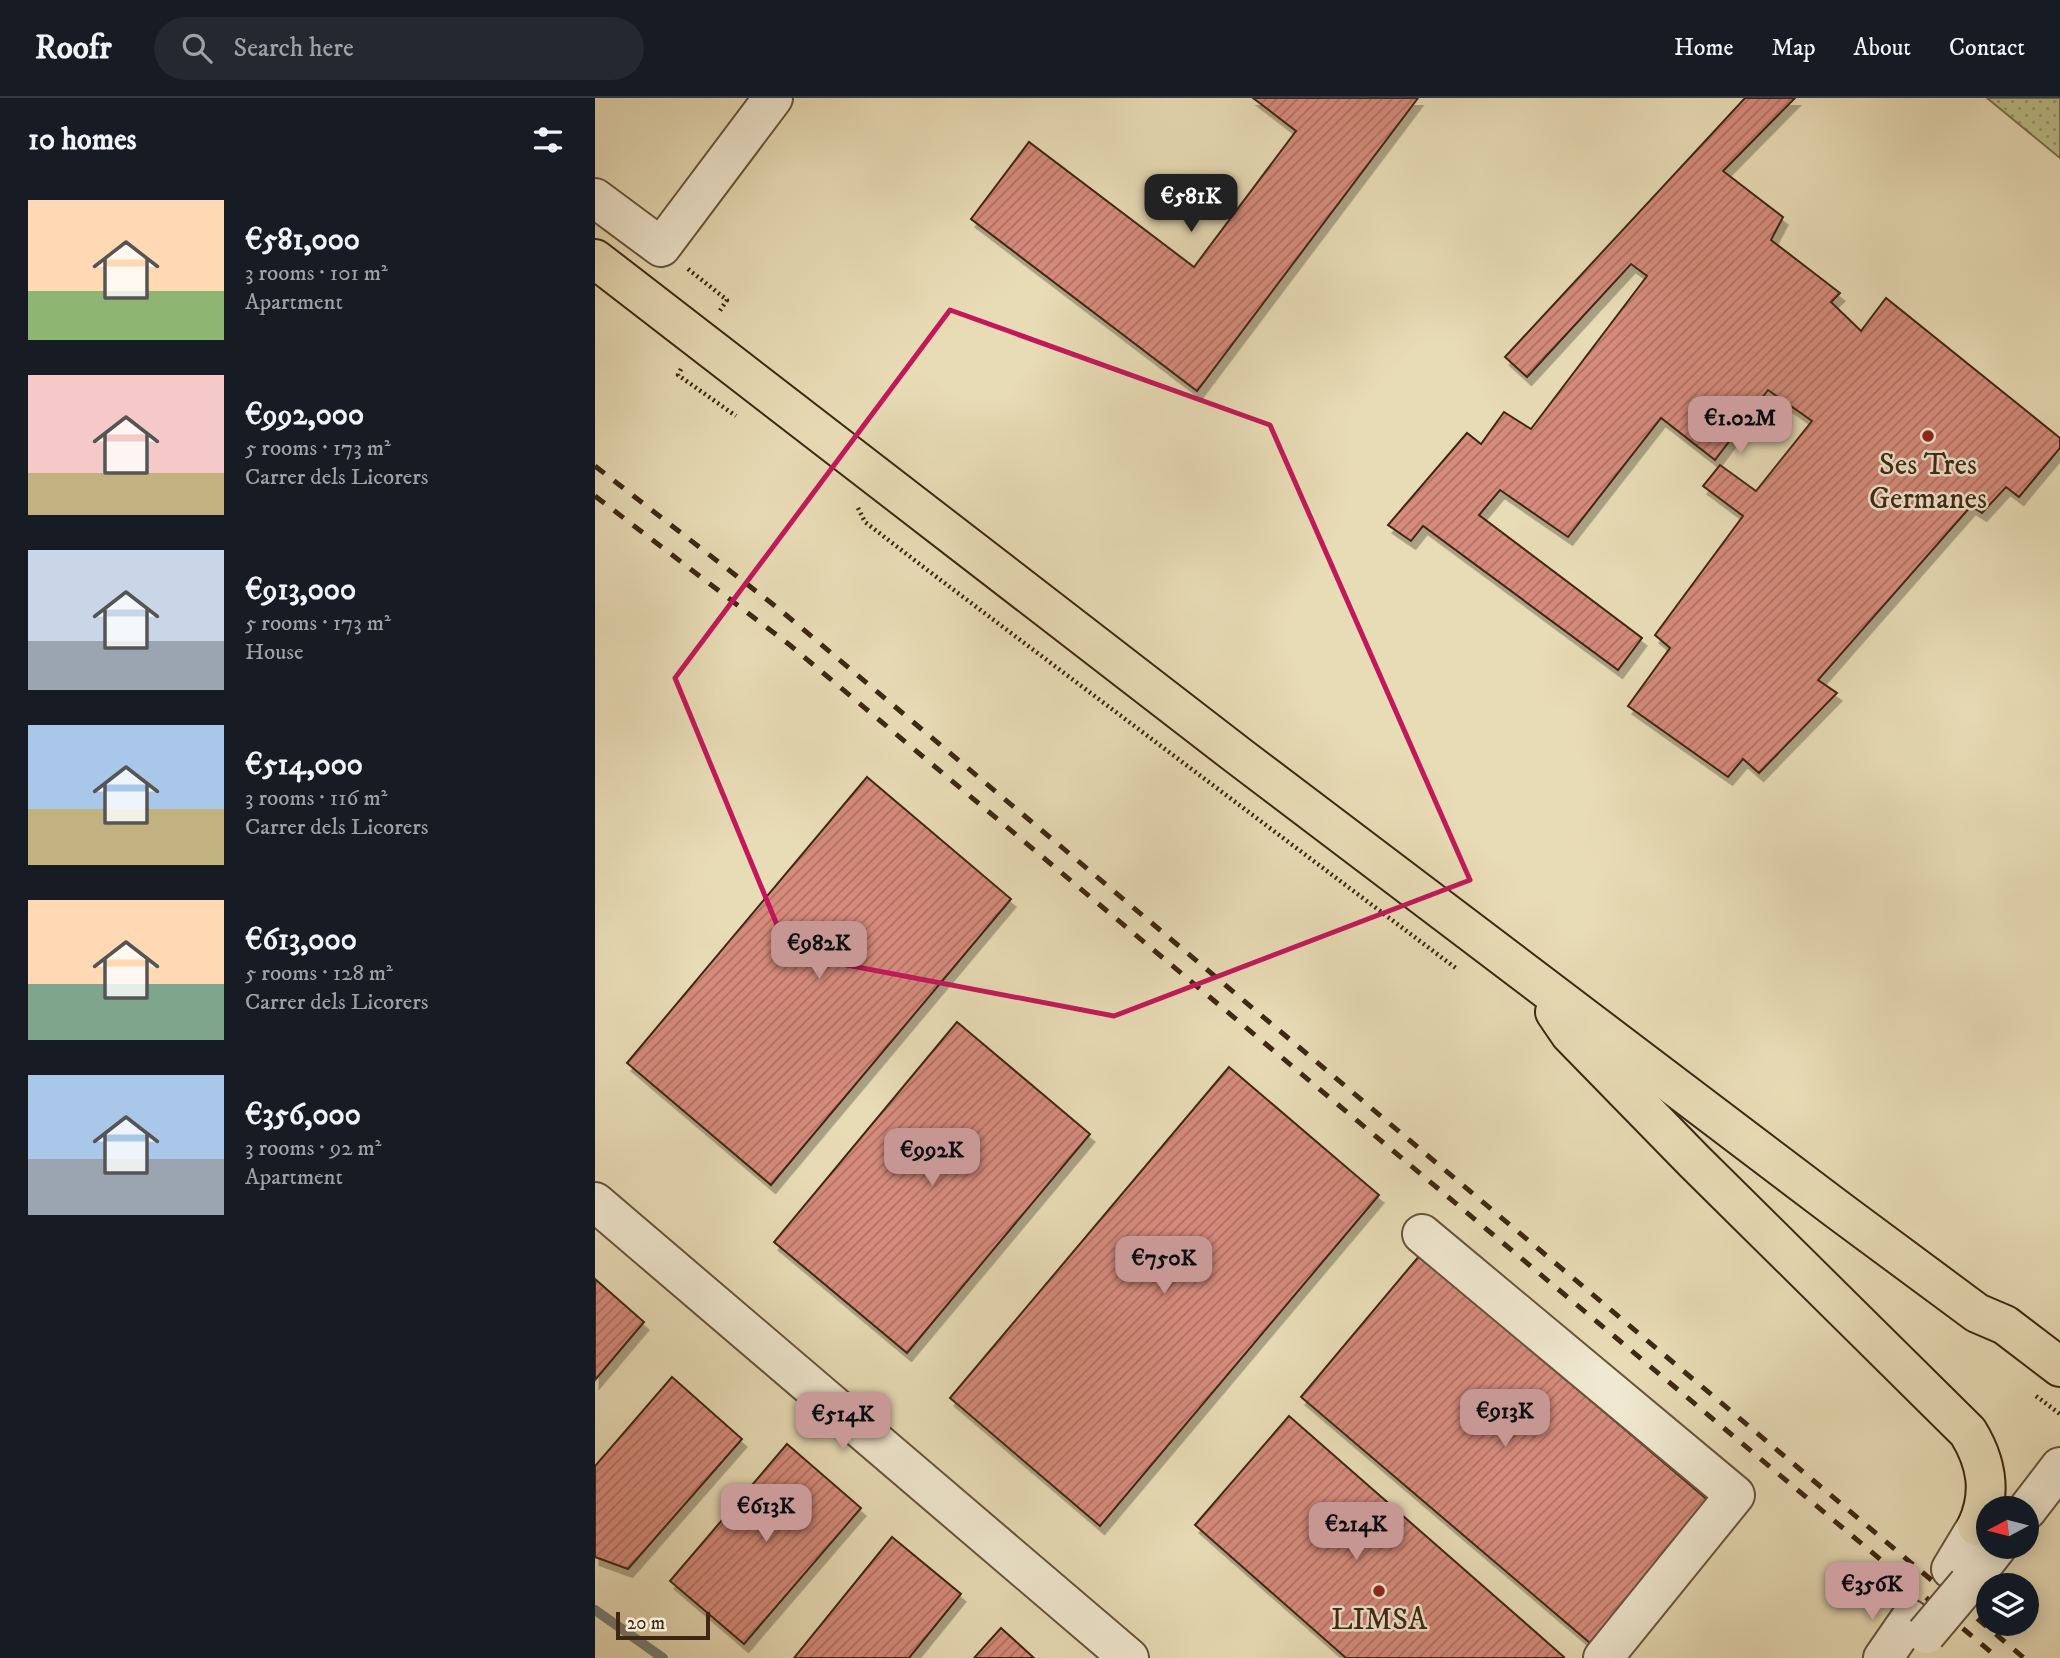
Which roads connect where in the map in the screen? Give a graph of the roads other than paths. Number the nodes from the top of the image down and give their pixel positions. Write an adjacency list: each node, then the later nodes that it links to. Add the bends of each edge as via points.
1 (773, 98): 2 (street, via 661,247)
2 (595, 198)
3 (595, 259): 4 (main road, via 1240,757)
4 (1528, 972): 7 (main road); 11 (main road, via 1570,1034 1968,1432 1982,1458)
5 (595, 1202): 15 (street)
6 (1422, 1234): 16 (street, via 1735,1495)
7 (1977, 1313): 8 (main road, via 2005,1325); 9 (main road, via 1997,1339)
8 (2060, 1367)
9 (2060, 1387)
10 (2060, 1467): 12 (street)
11 (1987, 1496)
12 (2038, 1496)
13 (1976, 1553): 14 (street, bridge)
14 (1913, 1637): 17 (street)
15 (1129, 1658)
16 (1604, 1658)
17 (1883, 1658)

